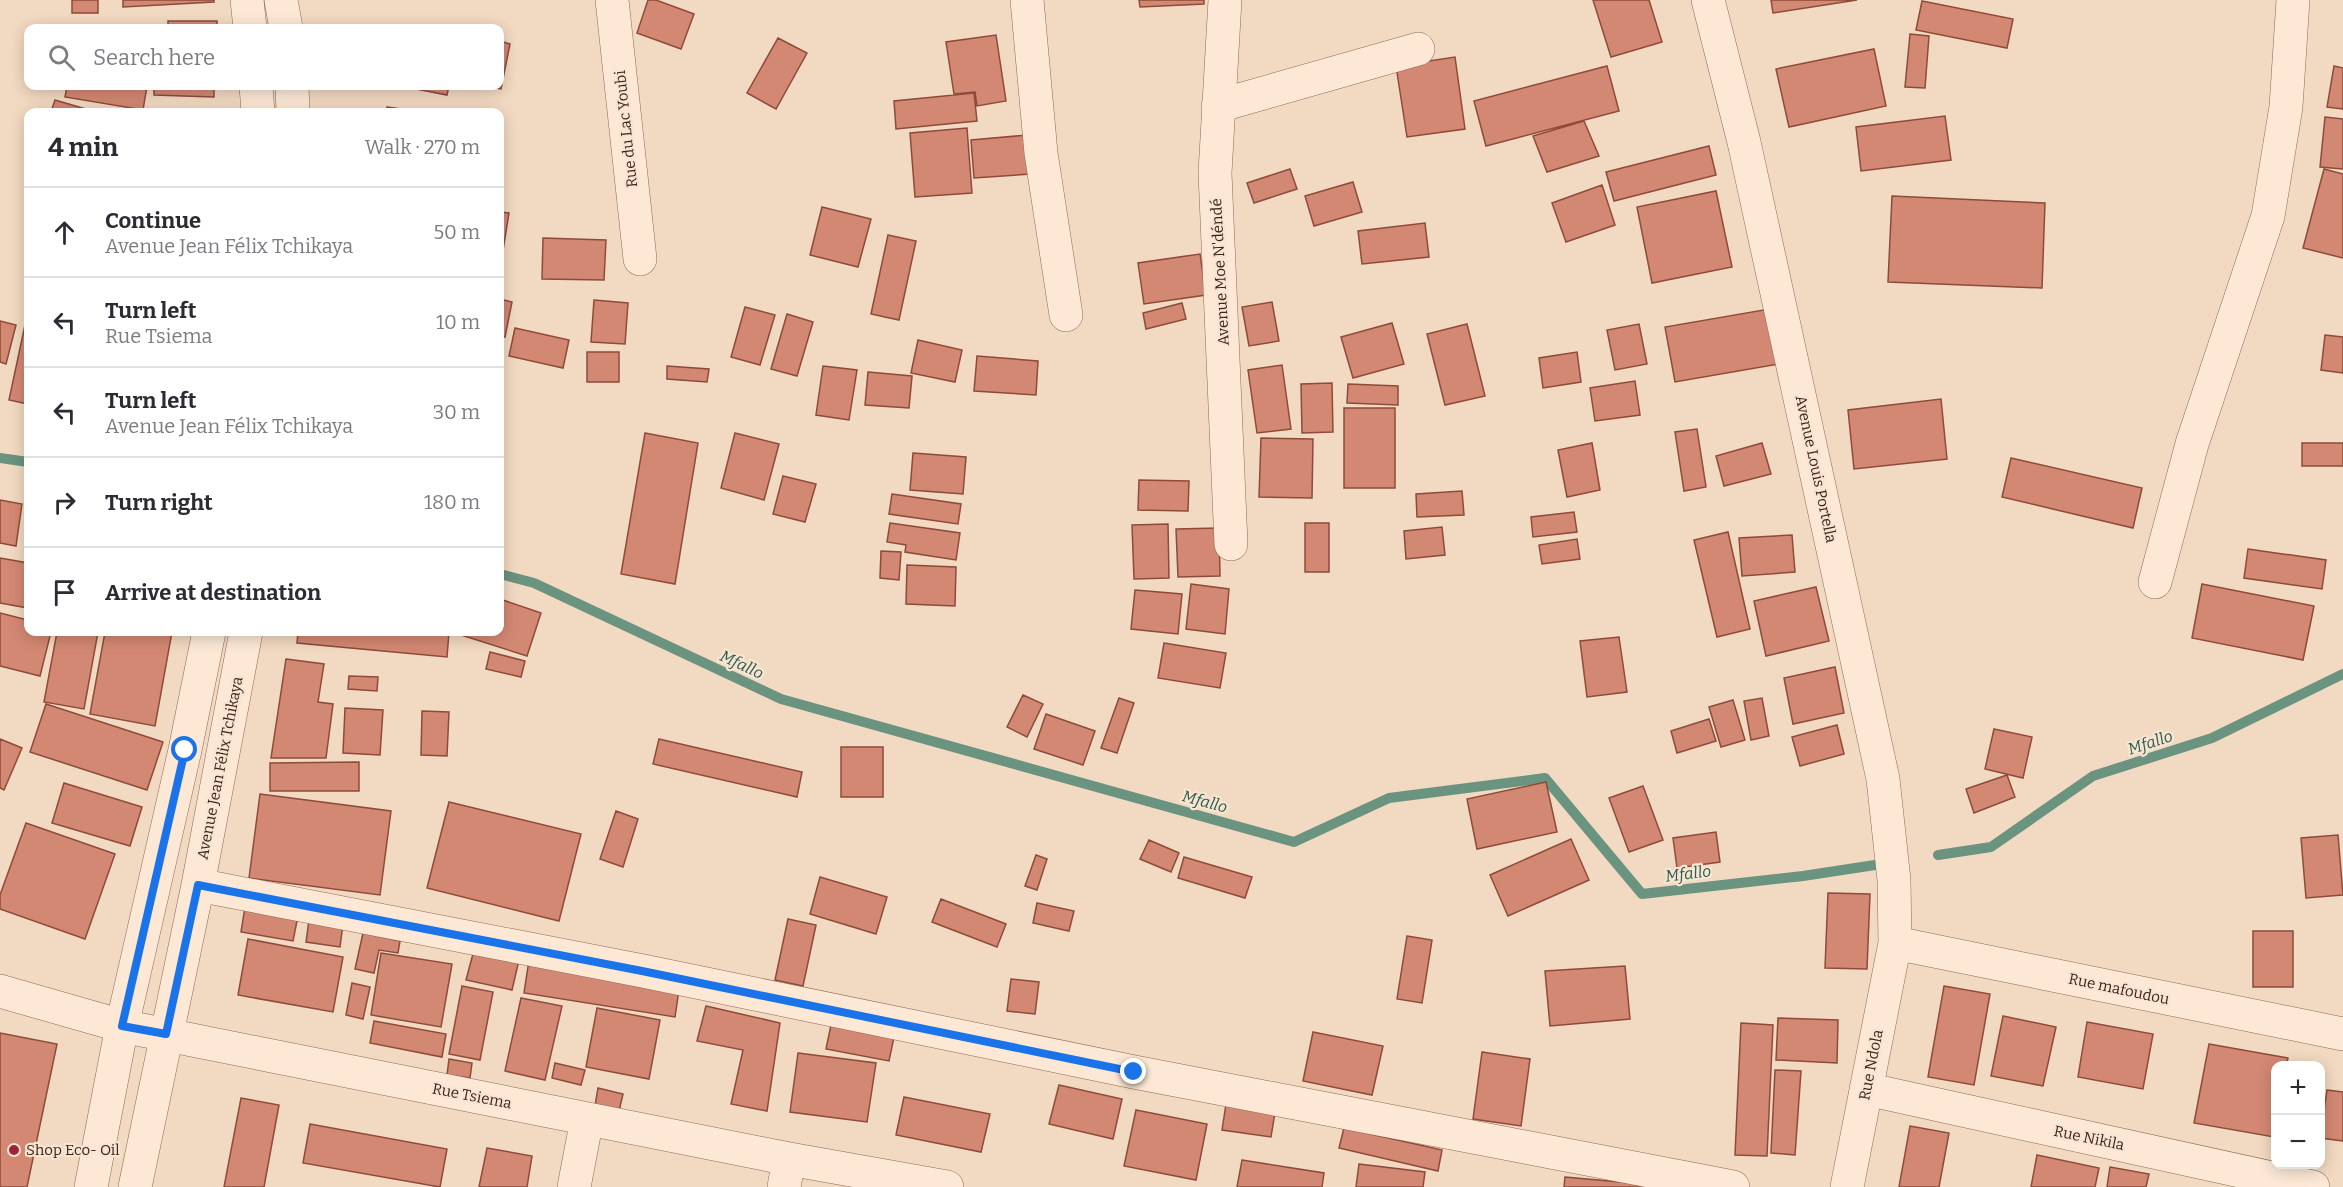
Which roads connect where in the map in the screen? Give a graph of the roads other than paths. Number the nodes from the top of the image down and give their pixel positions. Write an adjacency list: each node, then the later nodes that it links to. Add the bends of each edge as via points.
1 (247, 0): 8 (street)
2 (281, 0): 9 (street)
3 (612, 0): 16 (street, Rue du Lac Youbi)
4 (1027, 0): 17 (street, via 1041,153)
5 (1225, 0): 13 (street, Avenue Moe N'déndé)
6 (1708, 0): 23 (street, Avenue Louis Portella, via 1744,142 1884,779 1894,880)
7 (2293, 0): 19 (street, via 2286,107 2268,216 2192,444)
8 (250, 24)
9 (285, 24)
10 (1418, 49): 13 (street)
11 (256, 90): 14 (street)
12 (292, 90): 15 (street)
13 (1218, 106): 18 (street, Avenue Moe N'déndé, via 1215,173)
14 (258, 108)
15 (293, 108)
16 (640, 259)
17 (1066, 315)
18 (1231, 544)
19 (2155, 582)
20 (208, 636): 25 (street)
21 (245, 636): 22 (street, Avenue Jean Félix Tchikaya)
22 (198, 885): 26 (street, Avenue Jean Félix Tchikaya); 35 (street)
23 (1895, 943): 27 (street, Rue mafoudou); 28 (street, Rue Ndola)
24 (5, 988): 25 (street, Rue Tsiema)
25 (122, 1026): 26 (street, Rue Tsiema); 31 (street)
26 (166, 1034): 29 (street, Rue Tsiema); 32 (street, Avenue Jean Félix Tchikaya)
27 (2343, 1034)
28 (1866, 1089): 36 (street, Rue Ndola); 37 (street, Rue Nikila)
29 (587, 1119): 30 (street, Rue Tsiema); 33 (street)
30 (786, 1173): 34 (street, Rue Tsiema)
31 (91, 1187)
32 (135, 1187)
33 (574, 1187)
34 (947, 1187)
35 (1733, 1187)
36 (1847, 1187)
37 (2313, 1187)

